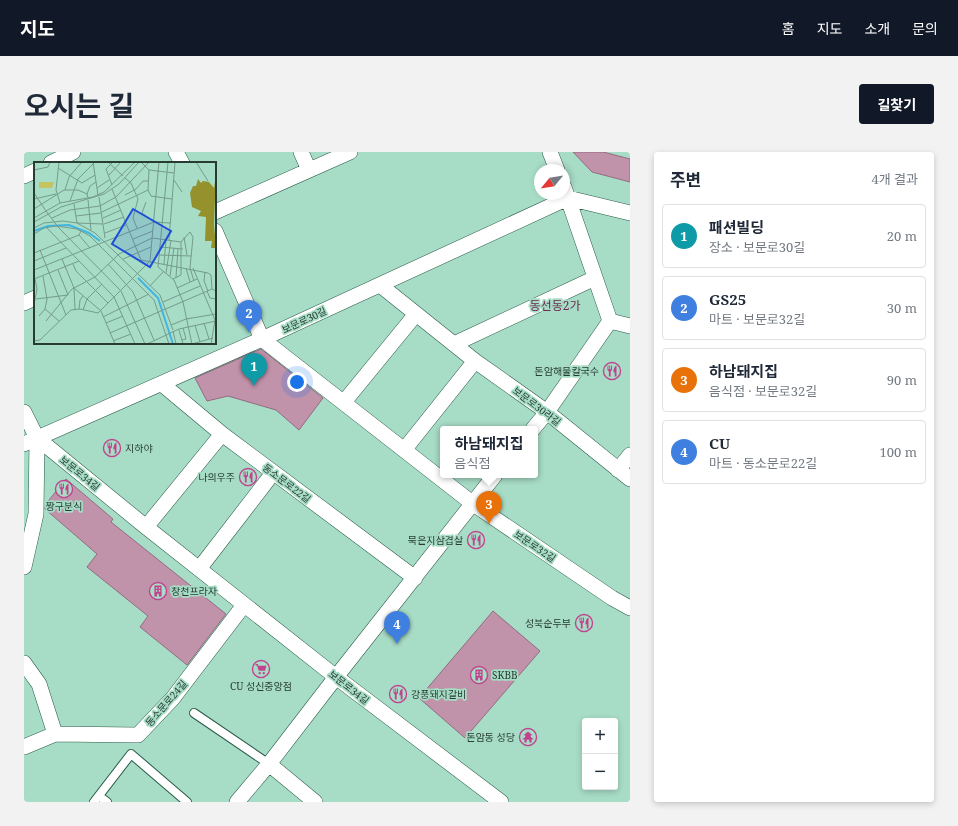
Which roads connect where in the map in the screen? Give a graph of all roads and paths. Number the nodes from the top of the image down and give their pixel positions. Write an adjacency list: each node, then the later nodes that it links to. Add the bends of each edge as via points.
1 (73, 152): 6 (street)
2 (176, 152): 7 (street)
3 (300, 152): 9 (street)
4 (350, 152): 9 (street)
5 (550, 152): 8 (street)
6 (53, 162)
7 (181, 162)
8 (555, 164)
9 (309, 170): 15 (street)
10 (34, 171): 11 (street)
11 (24, 176)
12 (570, 193): 16 (street)
13 (550, 200): 19 (street, 보문로30길)
14 (569, 200): 18 (street)
15 (216, 212)
16 (630, 213)
17 (216, 233): 25 (street, 보문로32길)
18 (595, 278): 23 (street); 26 (street)
19 (380, 285): 22 (street, 보문로30라길); 25 (street, 보문로30길)
20 (34, 298): 21 (street)
21 (24, 303)
22 (416, 314): 26 (street, 보문로30라길); 29 (street)
23 (610, 321): 24 (street); 31 (street)
24 (630, 326)
25 (262, 339): 28 (street, 보문로30길); 29 (street, 보문로32길)
26 (454, 344): 27 (street, 보문로30라길)
27 (475, 361): 31 (street, 보문로30라길); 35 (street)
28 (162, 384): 33 (street, 동소문로22길); 34 (street, 보문로30길)
29 (344, 402): 35 (street, 보문로32길)
30 (24, 412): 34 (street, 보문로34길)
31 (547, 412): 32 (street); 38 (street, 보문로30라길)
32 (535, 426)
33 (222, 434): 37 (street, 동소문로22길); 41 (street)
34 (31, 441): 41 (street, 보문로34길); 42 (street, via 36,514)
35 (404, 450): 40 (street, 보문로32길)
36 (630, 455): 38 (street, 보문로30라길)
37 (273, 473): 43 (street); 44 (street, 동소문로22길)
38 (624, 475)
39 (493, 478): 40 (street)
40 (472, 503): 44 (street); 46 (street, 보문로32길)
41 (146, 527): 43 (street, 보문로34길)
42 (24, 567)
43 (199, 569): 45 (street, 보문로34길)
44 (415, 578): 48 (street)
45 (244, 605): 48 (street, 보문로34길); 50 (street, 동소문로24길, via 173,698 138,735)
46 (630, 608)
47 (24, 663): 50 (street, via 39,684)
48 (336, 677): 52 (street); 58 (street, 보문로34길)
49 (194, 714): 52 (lane)
50 (55, 734): 51 (street, 동소문로24길)
51 (24, 746)
52 (269, 764): 56 (street); 57 (street)
53 (96, 799): 54 (lane); 55 (lane, via 132,754)
54 (107, 802)
55 (187, 802)
56 (238, 802)
57 (315, 802)
58 (501, 802)

